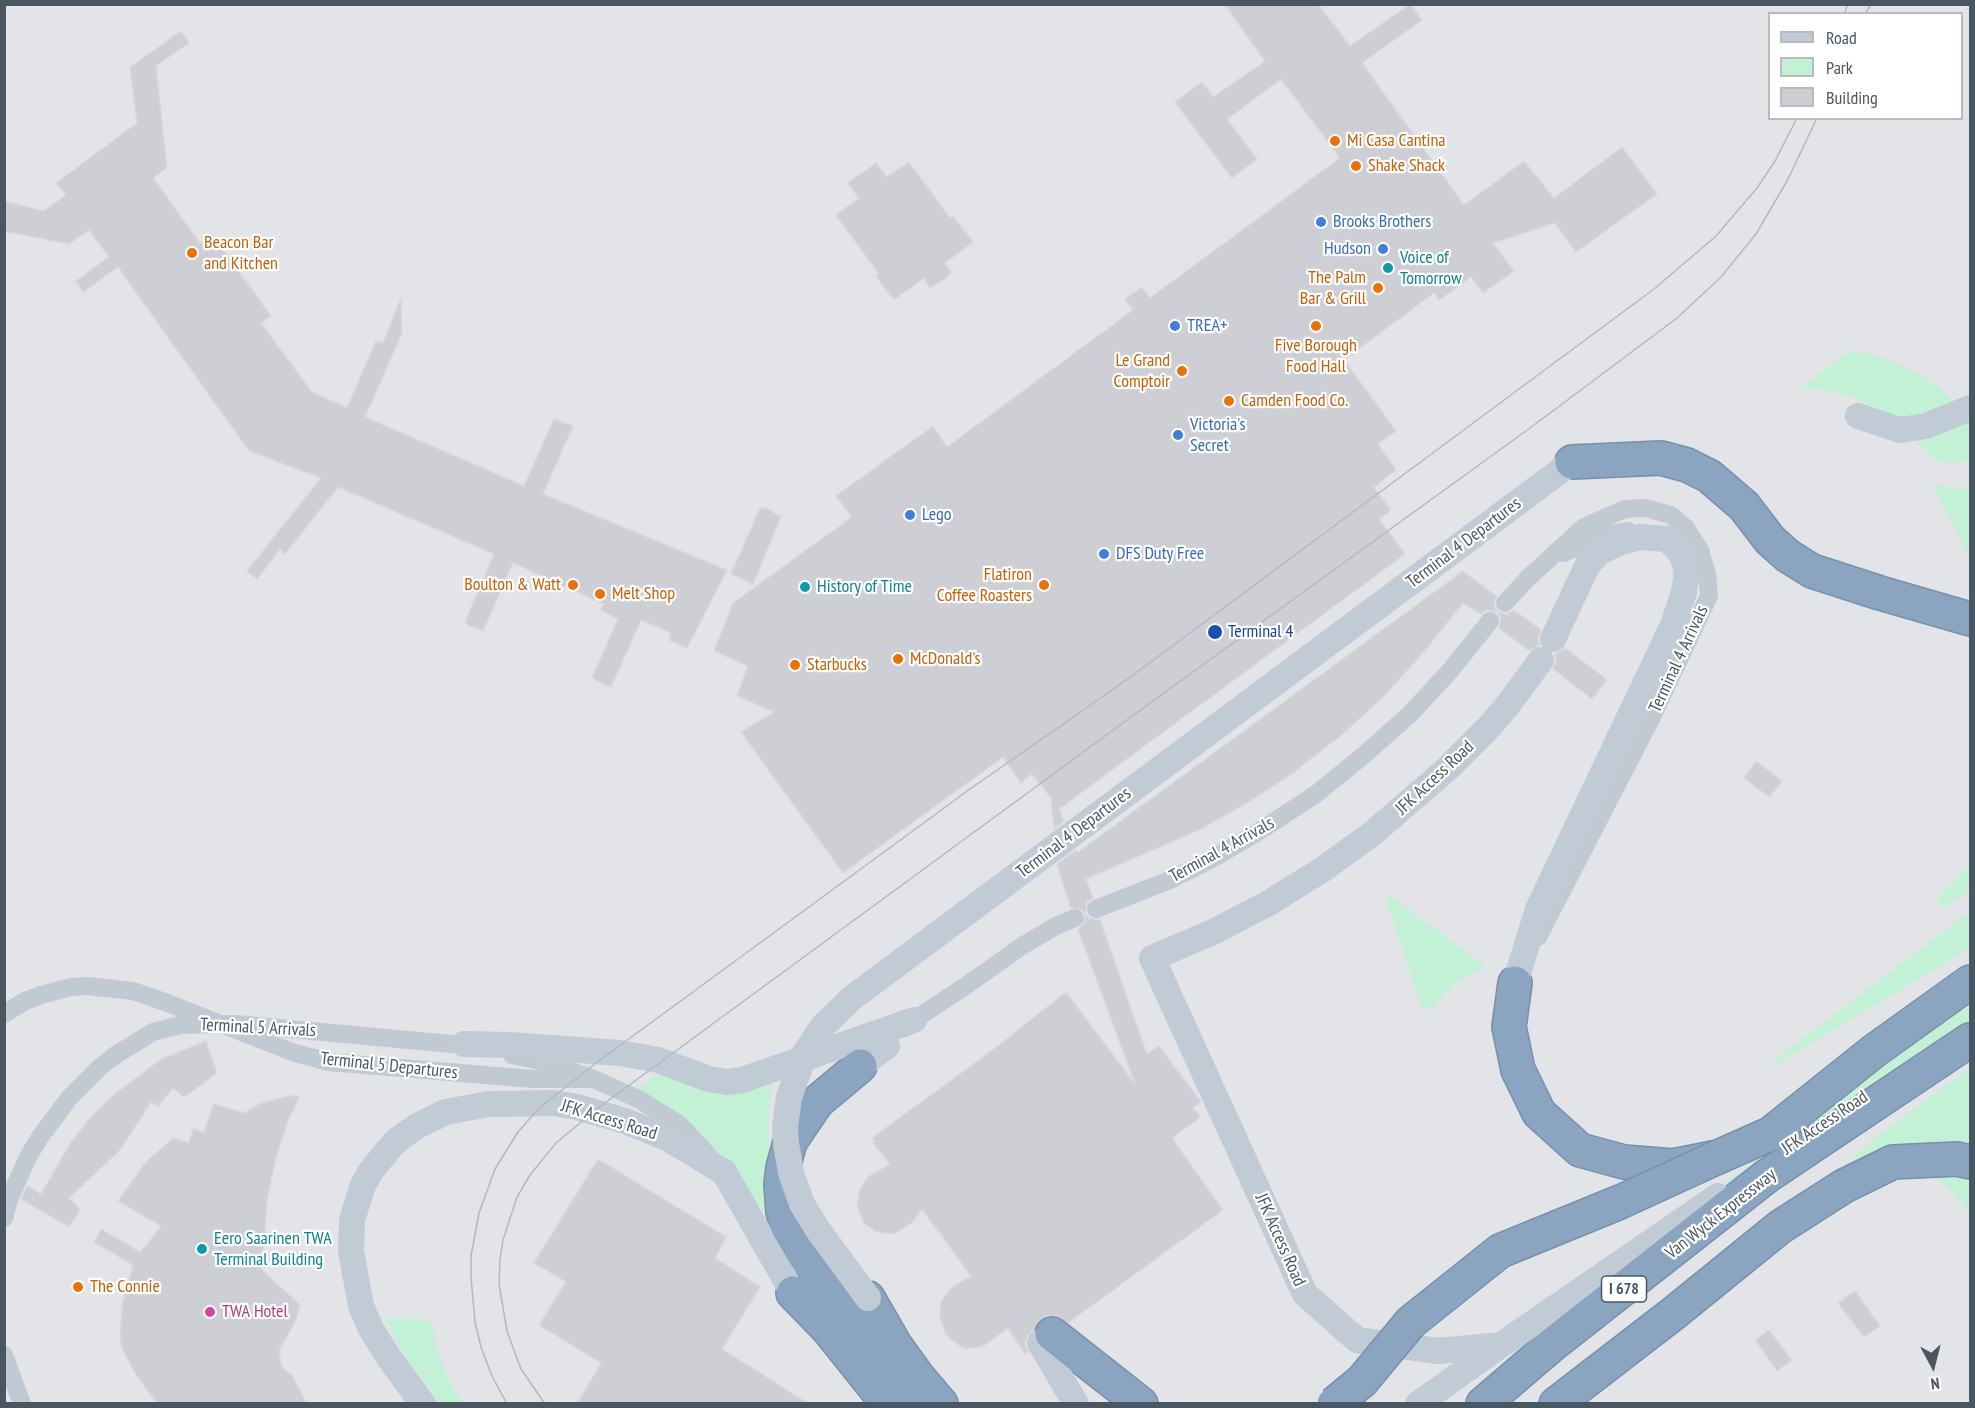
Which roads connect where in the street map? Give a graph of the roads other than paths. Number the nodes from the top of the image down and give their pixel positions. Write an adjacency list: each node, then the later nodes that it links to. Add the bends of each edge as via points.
1 (1971, 408): 2 (street, via 1926,426 1900,430)
2 (1858, 416)
3 (1572, 462): 7 (highway, via 1661,458 1687,465 1708,476 1744,506 1770,540 1812,571); 26 (street, Terminal 4 Departures, bridge, via 869,984 823,1026 805,1053 789,1097 788,1158 802,1204)
4 (1667, 539): 5 (street, via 1638,528 1596,537); 12 (street, via 1681,553 1687,571 1673,625 1538,909); 28 (street, JFK Access Road, via 1640,537 1600,552 1588,564 1547,649 1513,698 1447,770 1373,833 1268,904 1152,958 1305,1294 1357,1340 1438,1351)
5 (1548, 560): 6 (street, Terminal 4 Arrivals); 12 (street, Terminal 4 Arrivals, via 1584,526 1625,509 1645,508 1671,515 1686,528 1700,550 1709,596 1653,716)
6 (1505, 603)
7 (1971, 619)
8 (1490, 621): 9 (street, Terminal 4 Arrivals, via 1409,715 1316,794 1212,859)
9 (1096, 909)
10 (1074, 918): 14 (street, via 1022,946)
11 (1971, 982): 21 (highway, via 1874,1051 1770,1134)
12 (1515, 983): 21 (highway, via 1509,1027 1518,1070 1539,1113 1575,1146 1624,1162 1673,1166)
13 (4, 1014): 20 (street, Terminal 5 Departures, bridge, via 25,1001 57,990 87,986 119,988 292,1052 330,1062 533,1079)
14 (914, 1020): 17 (street, via 727,1082 620,1053); 18 (street)
15 (1971, 1023): 28 (street, JFK Access Road)
16 (1971, 1040): 39 (highway, Van Wyck Expressway / I 678, via 1767,1176)
17 (464, 1044): 20 (street, Terminal 5 Arrivals, via 545,1062); 24 (street, Terminal 5 Arrivals, via 236,1023 180,1025 153,1032 114,1056 70,1097 29,1155)
18 (887, 1046): 19 (street)
19 (860, 1066): 33 (highway, via 817,1102 790,1142 782,1184 783,1212 794,1238)
20 (594, 1078): 23 (street, Terminal 5 Departures, via 680,1125)
21 (1718, 1157): 37 (highway, bridge, via 1500,1251 1411,1323 1362,1381)
22 (1971, 1162): 40 (highway, via 1893,1162 1844,1186 1780,1227)
23 (724, 1172): 25 (street, JFK Access Road); 31 (street, JFK Access Road, via 649,1130 554,1103 459,1108 406,1133 380,1159 363,1185 352,1220 351,1251 358,1293 369,1323 396,1370)
24 (4, 1218)
25 (794, 1293): 32 (highway)
26 (868, 1298): 34 (highway, via 895,1345)
27 (1046, 1339): 35 (street); 36 (highway)
28 (1501, 1345): 38 (street)
29 (4, 1355): 30 (street)
30 (22, 1404)
31 (423, 1404)
32 (888, 1404)
33 (918, 1404)
34 (941, 1404)
35 (1076, 1404)
36 (1141, 1404)
37 (1334, 1404)
38 (1418, 1404)
39 (1483, 1404)
40 (1556, 1404)

